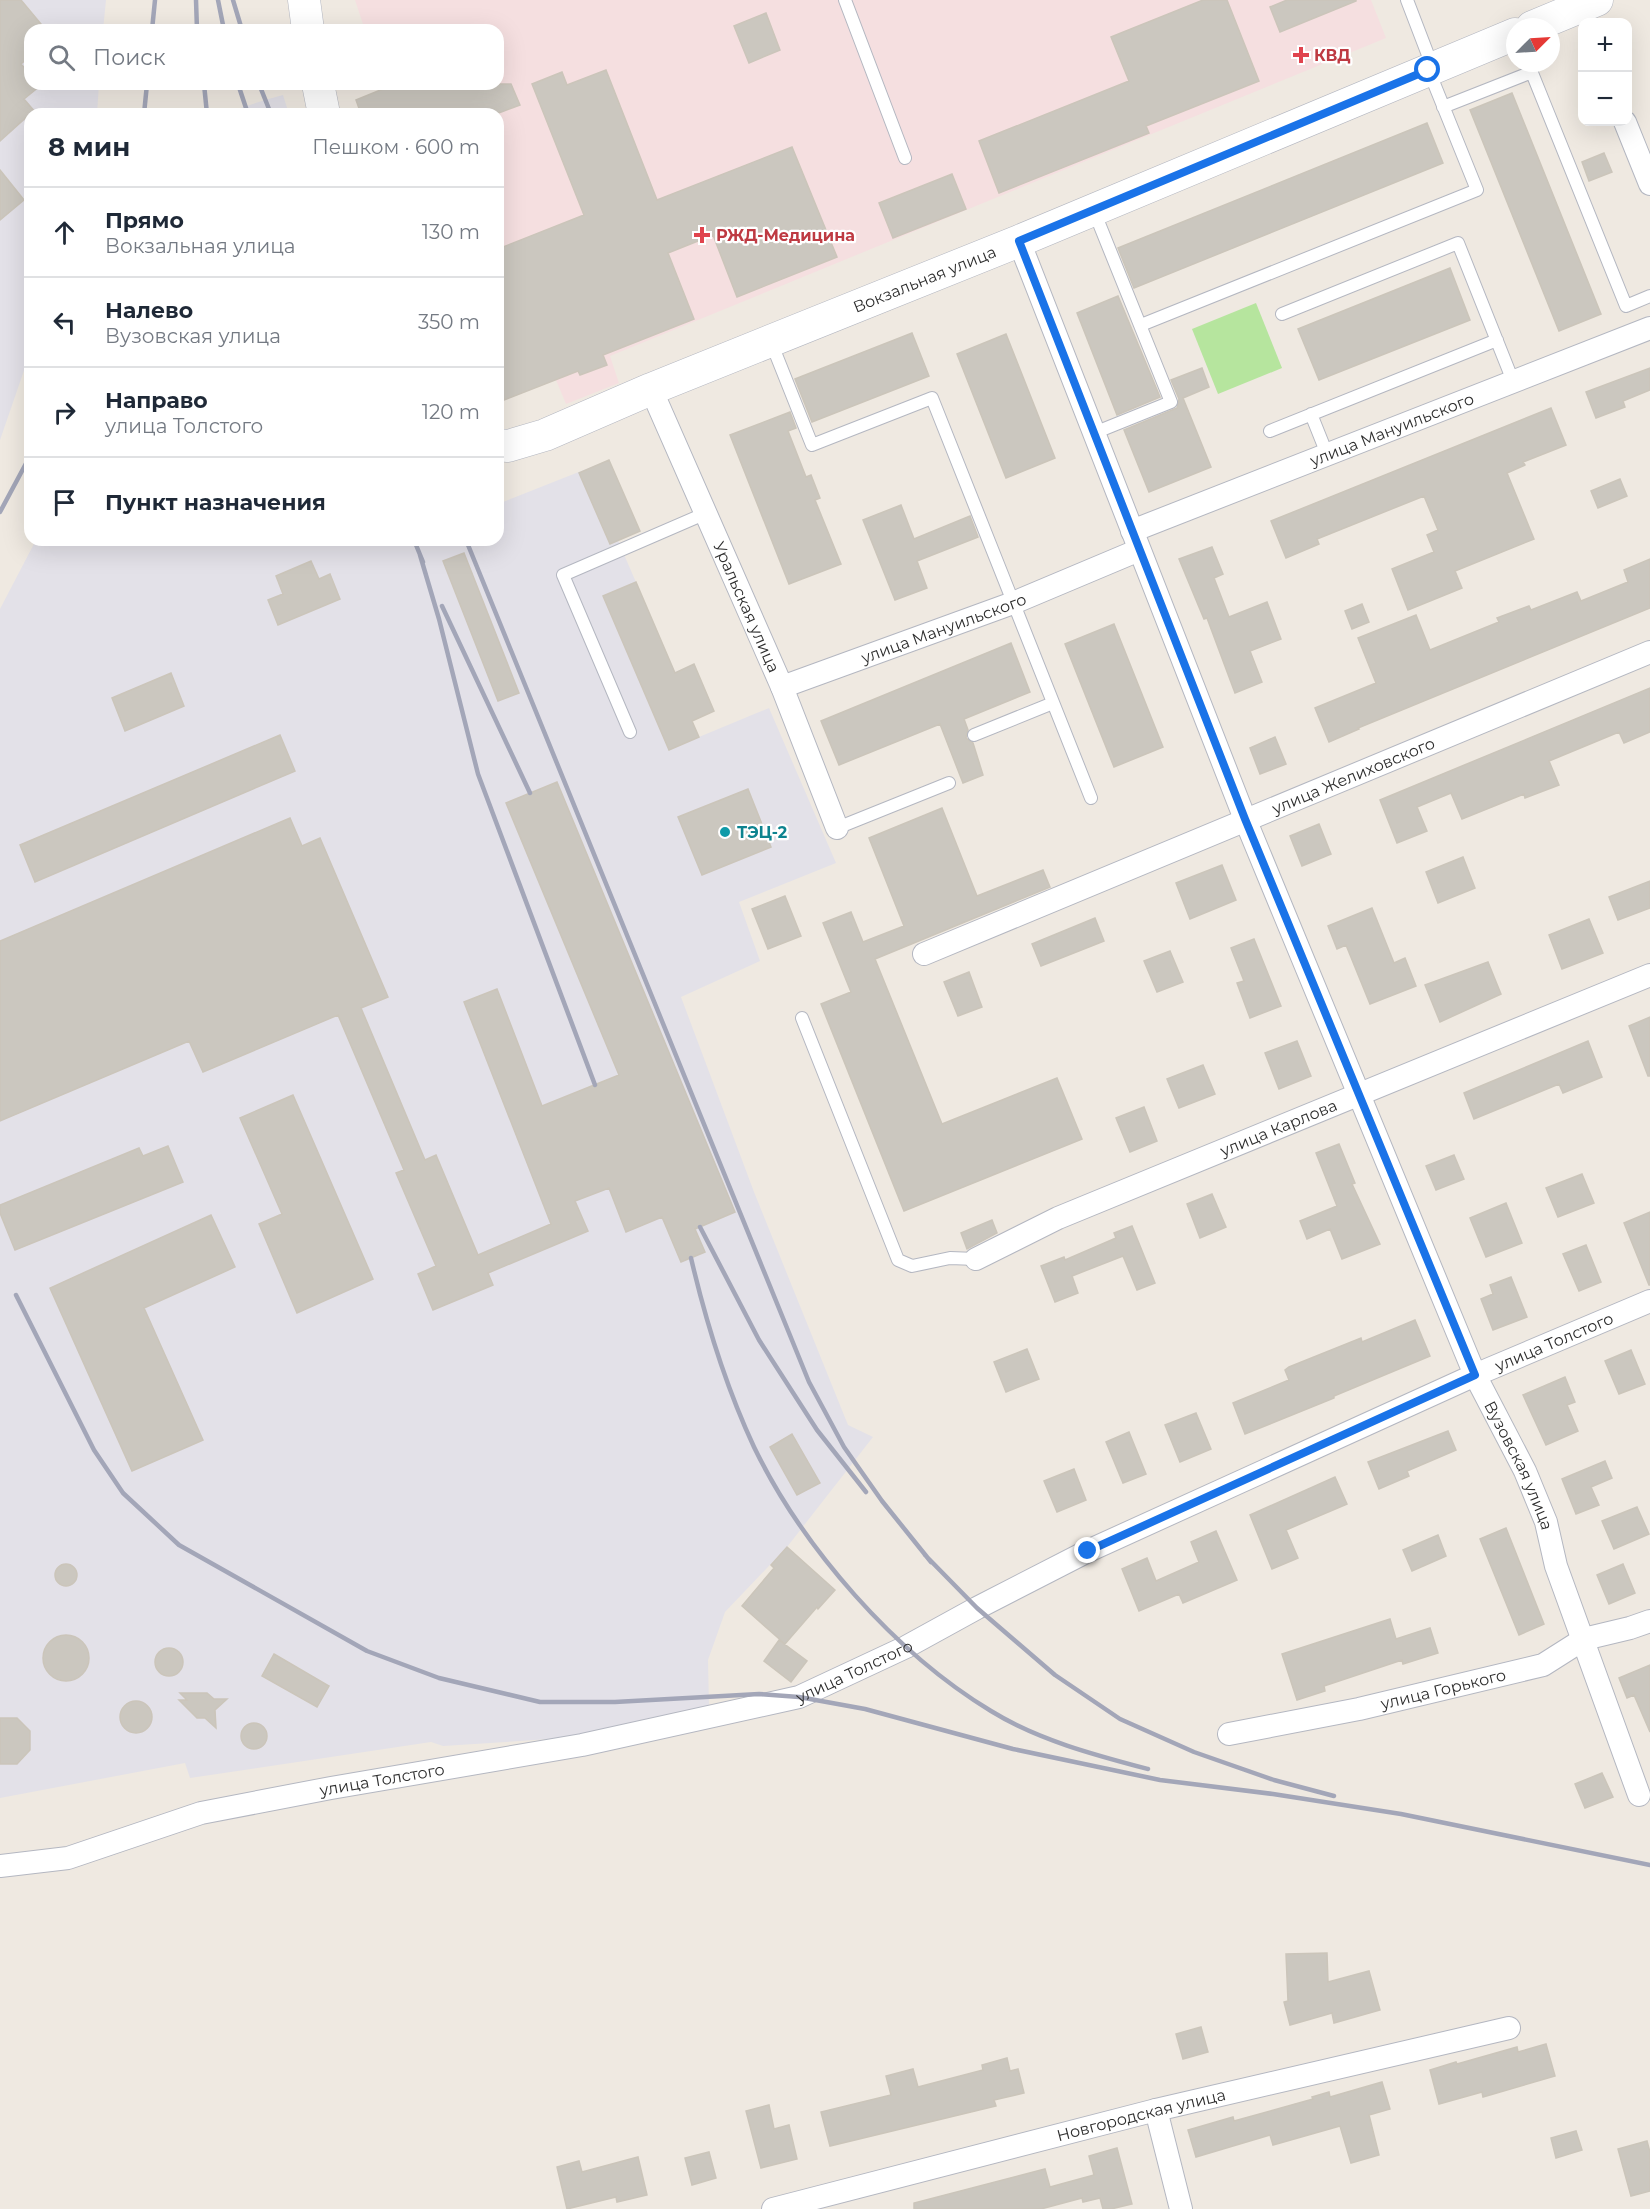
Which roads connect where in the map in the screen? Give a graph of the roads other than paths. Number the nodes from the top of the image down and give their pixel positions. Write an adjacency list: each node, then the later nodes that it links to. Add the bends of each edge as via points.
1 (304, 0): 6 (street)
2 (846, 0): 15 (lane)
3 (1407, 0): 8 (lane)
4 (1588, 10): 5 (street)
5 (1560, 18)
6 (307, 24)
7 (1506, 38): 8 (street, Вокзальная улица)
8 (1431, 69): 12 (lane); 17 (street, Вокзальная улица)
9 (1519, 72): 12 (lane)
10 (1532, 72): 19 (lane, via 1626,306)
11 (319, 90): 13 (street)
12 (1443, 107): 21 (lane, via 1476,190)
13 (323, 108)
14 (1627, 126): 16 (street)
15 (905, 158)
16 (1650, 184)
17 (1094, 210): 18 (street, Вокзальная улица); 21 (lane)
18 (1019, 241): 23 (street, Вокзальная улица); 29 (street, Вузовская улица)
19 (1650, 296)
20 (1282, 314): 24 (lane, via 1458,243)
21 (1141, 326): 29 (lane, via 1171,402)
22 (1650, 328): 25 (street, улица Мануильского)
23 (771, 340): 26 (street, Вокзальная улица); 34 (lane, via 812,445 932,398)
24 (1497, 340): 25 (lane); 27 (lane)
25 (1513, 381): 31 (street, улица Мануильского)
26 (651, 389): 30 (street, Вокзальная улица, via 545,435); 32 (street, Уральская улица)
27 (1311, 414): 28 (lane); 31 (lane)
28 (1270, 431)
29 (1094, 433): 33 (street, Вузовская улица)
30 (504, 446)
31 (1327, 454): 33 (street, улица Мануильского)
32 (704, 514): 36 (street, Уральская улица); 38 (lane, via 562,575)
33 (1136, 541): 34 (street, улица Мануильского); 42 (street, Вузовская улица)
34 (1013, 603): 36 (street, улица Мануильского); 37 (lane)
35 (1650, 652): 42 (street, улица Желиховского)
36 (782, 687): 43 (street, Уральская улица)
37 (1053, 703): 39 (lane); 41 (lane)
38 (630, 732)
39 (974, 735)
40 (949, 783): 43 (lane)
41 (1091, 798)
42 (1245, 819): 44 (street, улица Желиховского); 47 (street, Вузовская улица)
43 (837, 828)
44 (924, 954)
45 (1650, 975): 47 (street, улица Карлова)
46 (802, 1018): 48 (lane, via 898,1260 912,1266 950,1258)
47 (1360, 1094): 48 (street, улица Карлова, via 1058,1218); 50 (street, Вузовская улица)
48 (976, 1258)
49 (1650, 1301): 50 (street, улица Толстого)
50 (1475, 1375): 52 (street, Вузовская улица, via 1525,1471); 55 (street, улица Толстого, via 1088,1551 906,1647 799,1697 582,1745 201,1813 68,1858)
51 (1650, 1621): 52 (street, улица Горького)
52 (1584, 1638): 53 (street, улица Горького, via 1544,1665 1359,1709); 54 (street, Вузовская улица)
53 (1229, 1734)
54 (1639, 1796)
55 (0, 1866)
56 (1509, 2028): 57 (street, Новгородская улица)
57 (1156, 2110): 58 (street, Новгородская улица); 59 (street)
58 (773, 2209)
59 (1181, 2209)

